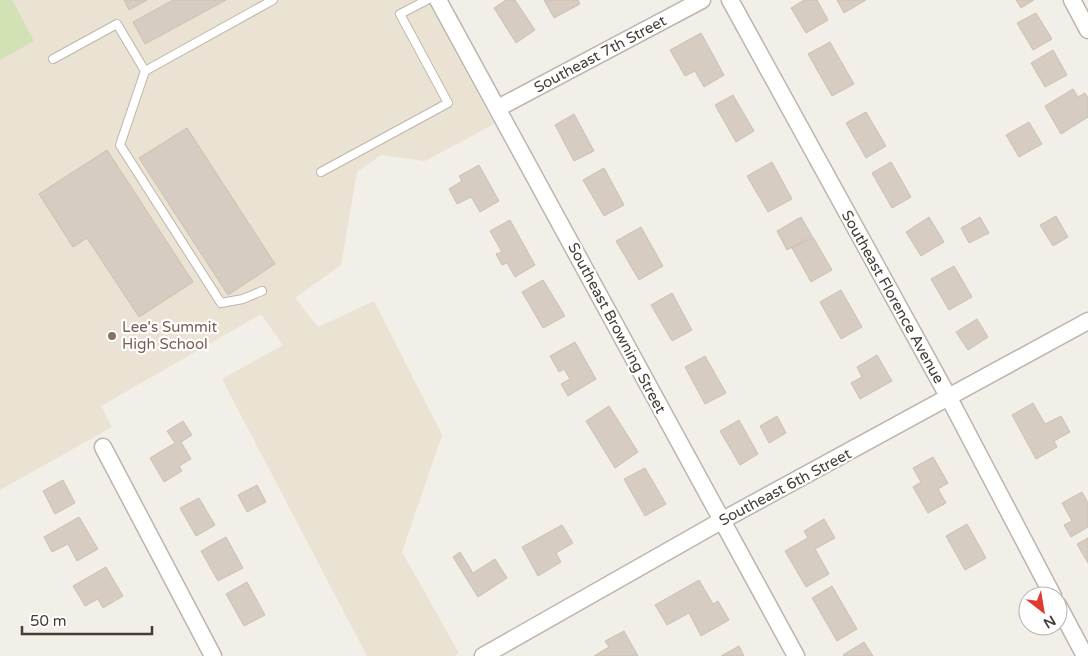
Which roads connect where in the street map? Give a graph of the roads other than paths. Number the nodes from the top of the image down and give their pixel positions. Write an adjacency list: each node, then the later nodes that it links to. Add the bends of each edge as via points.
1 (273, 0): 9 (lane)
2 (427, 0): 11 (lane, via 400,14 448,103)
3 (438, 0): 10 (street, Southeast Browning Street)
4 (702, 0): 10 (street, Southeast 7th Street)
5 (730, 0): 14 (street, Southeast Florence Avenue)
6 (1072, 0): 7 (street)
7 (1088, 30)
8 (53, 59): 9 (lane, via 117,24)
9 (145, 71): 12 (lane, via 120,145 221,303)
10 (498, 108): 16 (street, Southeast Browning Street)
11 (321, 172)
12 (262, 291)
13 (1088, 322): 14 (street, Southeast 6th Street)
14 (949, 398): 16 (street, Southeast 6th Street); 17 (street, Southeast Florence Avenue)
15 (103, 447): 19 (street)
16 (722, 521): 20 (street, Southeast 6th Street); 21 (street, Southeast Browning Street)
17 (1049, 586)
18 (1068, 623): 22 (street)
19 (213, 656)
20 (483, 656)
21 (796, 656)
22 (1085, 656)

